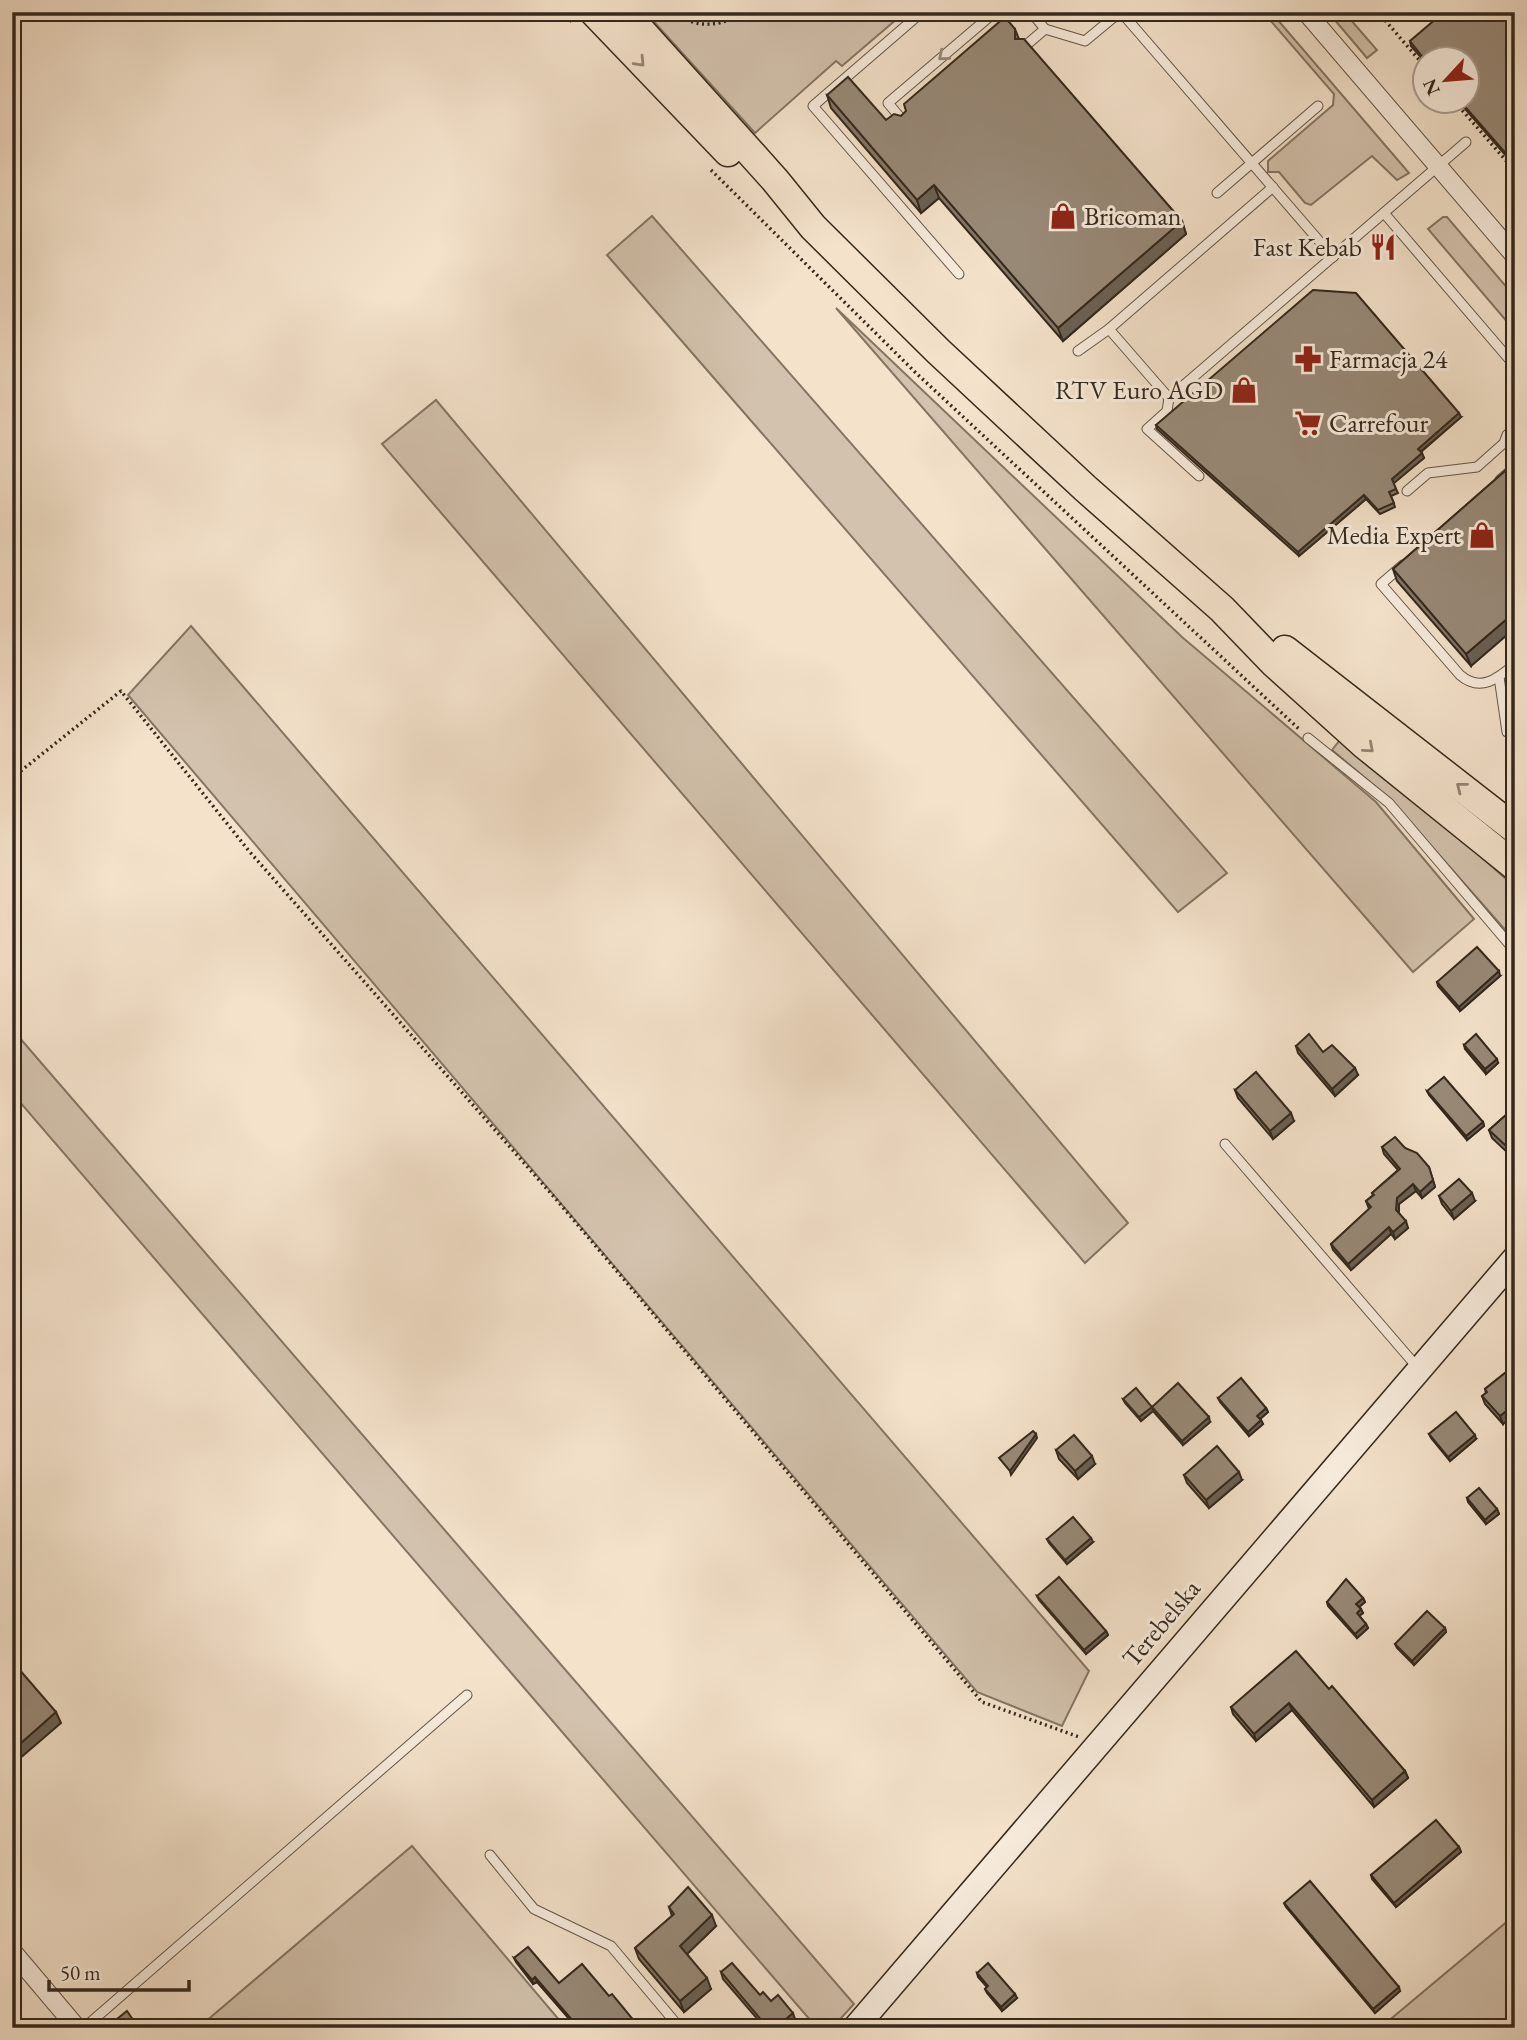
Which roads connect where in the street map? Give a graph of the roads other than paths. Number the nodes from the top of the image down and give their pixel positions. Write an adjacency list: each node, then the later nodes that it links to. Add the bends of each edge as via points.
1 (624, 12): 18 (main road)
2 (922, 12): 21 (lane, via 813,106)
3 (995, 12): 11 (lane, one-way to 11, via 888,103)
4 (1031, 12): 8 (lane)
5 (1120, 12): 8 (lane, via 1086,41); 13 (lane)
6 (1306, 12): 14 (street)
7 (588, 22): 18 (main road, one-way to 18)
8 (1045, 29): 9 (lane)
9 (1024, 47)
10 (1318, 106): 13 (lane)
11 (904, 122)
12 (1465, 142): 14 (lane)
13 (1252, 163): 15 (lane); 16 (lane)
14 (1437, 167): 17 (lane); 19 (street)
15 (1273, 187): 20 (lane); 22 (lane)
16 (1217, 193)
17 (1384, 213): 20 (lane); 24 (lane)
18 (813, 227): 32 (main road, via 1006,416)
19 (1515, 256)
20 (1333, 257): 25 (lane)
21 (959, 274)
22 (1109, 329): 23 (lane); 25 (lane)
23 (1078, 351)
24 (1515, 366)
25 (1169, 398): 28 (lane, via 1167,411 1147,429)
26 (1515, 428): 30 (lane, via 1478,467 1428,473)
27 (1515, 467): 29 (lane)
28 (1199, 476)
29 (1494, 485)
30 (1408, 491)
31 (1412, 557): 34 (lane, via 1381,584 1464,678 1479,684)
32 (1222, 608): 37 (main road, one-way to 32, via 1286,650); 38 (main road, one-way to 38, via 1365,745)
33 (1515, 664): 34 (lane)
34 (1499, 677): 35 (lane)
35 (1507, 732)
36 (1308, 738): 39 (lane, via 1389,803)
37 (1515, 829)
38 (1515, 866)
39 (1515, 951)
40 (1225, 1144): 42 (lane)
41 (1515, 1259): 42 (street, Terebelska)
42 (1419, 1369): 49 (street, Terebelska)
43 (467, 1695): 47 (lane)
44 (490, 1855): 48 (lane, via 534,1909 611,1946)
45 (12, 1951): 46 (street)
46 (77, 2028)
47 (83, 2028)
48 (680, 2028)
49 (855, 2028)

